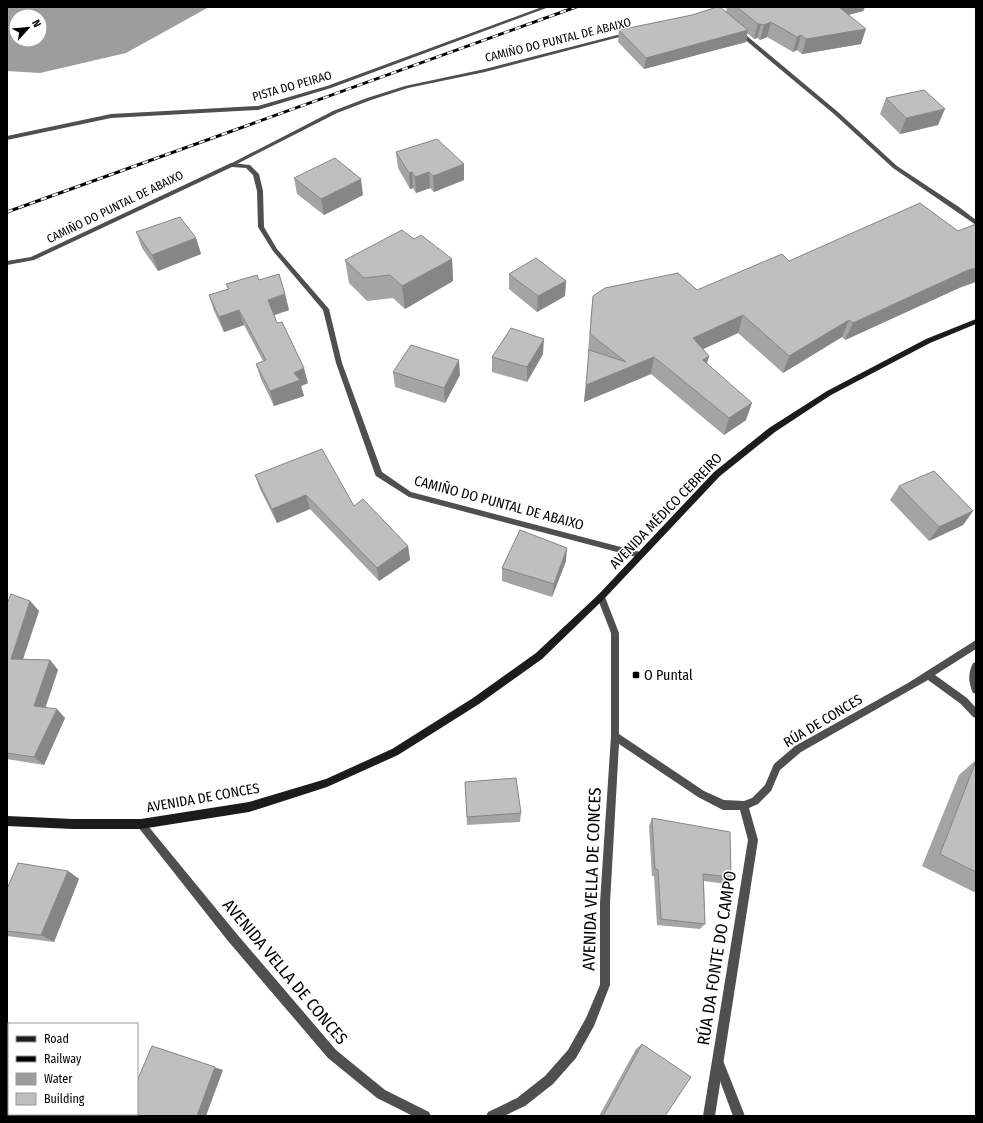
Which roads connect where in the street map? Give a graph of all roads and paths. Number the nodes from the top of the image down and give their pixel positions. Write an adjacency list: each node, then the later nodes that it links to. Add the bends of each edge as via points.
1 (546, 7): 4 (street, PISTA DO PEIRAO, via 328,87 258,108 111,116)
2 (734, 27): 6 (street, via 836,113 895,167)
3 (632, 32): 5 (street, CAMIÑO DO PUNTAL DE ABAIXO, via 485,70 407,87 368,99 335,112)
4 (7, 138)
5 (231, 164): 7 (street, CAMIÑO DO PUNTAL DE ABAIXO, via 39,257); 9 (street, CAMIÑO DO PUNTAL DE ABAIXO, via 248,166 256,174 260,191 261,227 275,250 326,309 339,363 379,474 409,494)
6 (976, 223)
7 (7, 263)
8 (976, 320): 9 (main road, AVENIDA MÉDICO CEBREIRO, via 928,341 829,393 772,430 717,474)
9 (640, 555): 10 (main road, AVENIDA MÉDICO CEBREIRO)
10 (601, 597): 16 (street, AVENIDA VELLA DE CONCES, via 615,633); 17 (main road, AVENIDA MÉDICO CEBREIRO, via 539,656 476,701)
11 (976, 644): 13 (street, RÚA DE CONCES)
12 (976, 666): 14 (street, via 973,672)
13 (928, 676): 15 (street, via 964,701); 18 (street, RÚA DE CONCES, via 798,749 777,767 768,788 755,801)
14 (976, 690)
15 (976, 714)
16 (615, 736): 18 (street, via 701,794 723,805); 23 (street, AVENIDA VELLA DE CONCES, via 605,903 605,985 590,1022 572,1054 549,1080 522,1102)
17 (395, 752): 20 (main road, AVENIDA DE CONCES, via 326,784 249,807)
18 (744, 806): 21 (street, RÚA DA FONTE DO CAMPO, via 753,840)
19 (7, 821): 20 (main road, AVENIDA DE CONCES)
20 (141, 824): 22 (street, AVENIDA VELLA DE CONCES, via 232,937 332,1054 381,1094)
21 (717, 1059): 24 (street, RÚA DA FONTE DO CAMPO); 25 (street)
22 (425, 1116)
23 (492, 1116)
24 (709, 1116)
25 (739, 1116)

